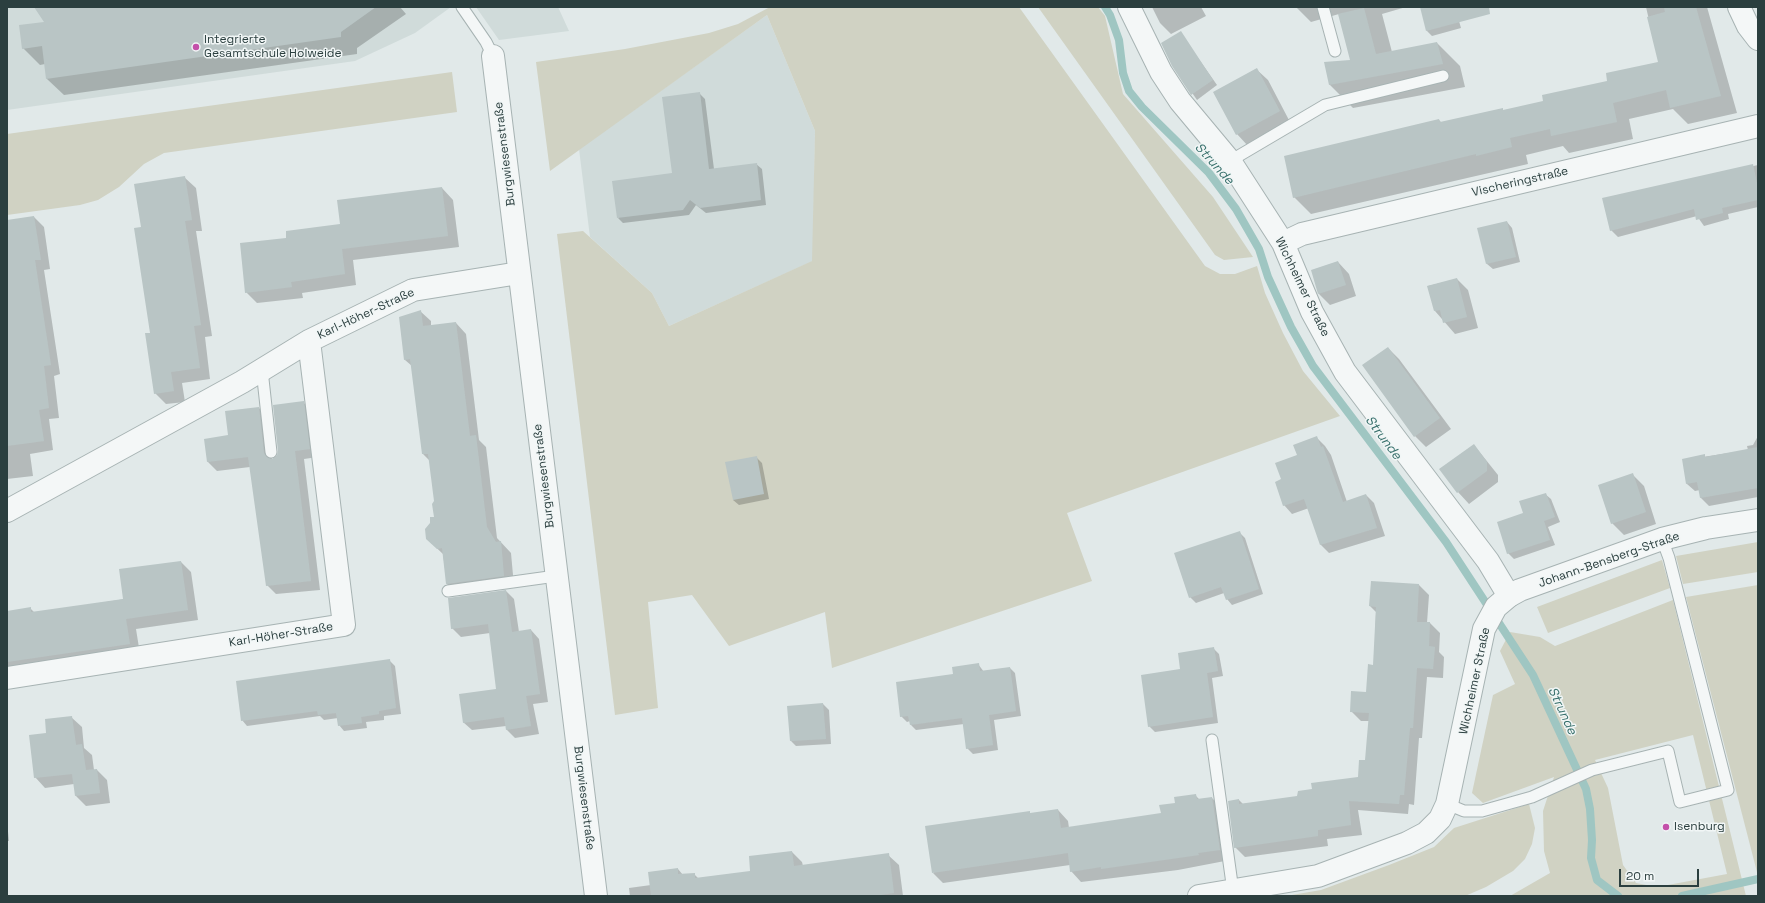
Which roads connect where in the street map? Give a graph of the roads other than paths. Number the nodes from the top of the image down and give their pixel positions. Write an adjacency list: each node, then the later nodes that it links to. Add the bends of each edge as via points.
1 (462, 7): 7 (lane)
2 (1129, 7): 10 (street, Wichheimer Straße, via 1161,72 1180,101)
3 (1324, 7): 6 (lane)
4 (1739, 7): 5 (street)
5 (1758, 39)
6 (1335, 51)
7 (493, 56): 12 (street, Burgwiesenstraße)
8 (1443, 76): 10 (lane, via 1324,104)
9 (1758, 126): 11 (street, Vischeringstraße, via 1302,234)
10 (1230, 160): 11 (street, Wichheimer Straße)
11 (1283, 243): 21 (street, Wichheimer Straße, via 1312,312 1345,372 1488,561)
12 (519, 273): 13 (street, Karl-Höher-Straße, via 413,290); 19 (street, Burgwiesenstraße)
13 (309, 341): 14 (street, Karl-Höher-Straße); 22 (street, Karl-Höher-Straße, via 344,625)
14 (262, 370): 15 (lane); 16 (street, Karl-Höher-Straße)
15 (270, 452)
16 (7, 511)
17 (1758, 520): 18 (street, Johann-Bensberg-Straße, via 1706,528)
18 (1662, 539): 21 (street, Johann-Bensberg-Straße, via 1520,590); 24 (lane, via 1728,790 1680,802 1668,751 1592,770 1532,797 1482,811 1464,810)
19 (556, 576): 20 (lane); 26 (street, Burgwiesenstraße)
20 (448, 591)
21 (1498, 607): 24 (street, Wichheimer Straße, via 1484,629)
22 (7, 678)
23 (1212, 740): 25 (lane)
24 (1447, 804): 25 (street, Wichheimer Straße, via 1440,819 1426,833 1407,844 1318,876)
25 (1233, 891): 27 (street, Wichheimer Straße)
26 (596, 896)
27 (1199, 896)

